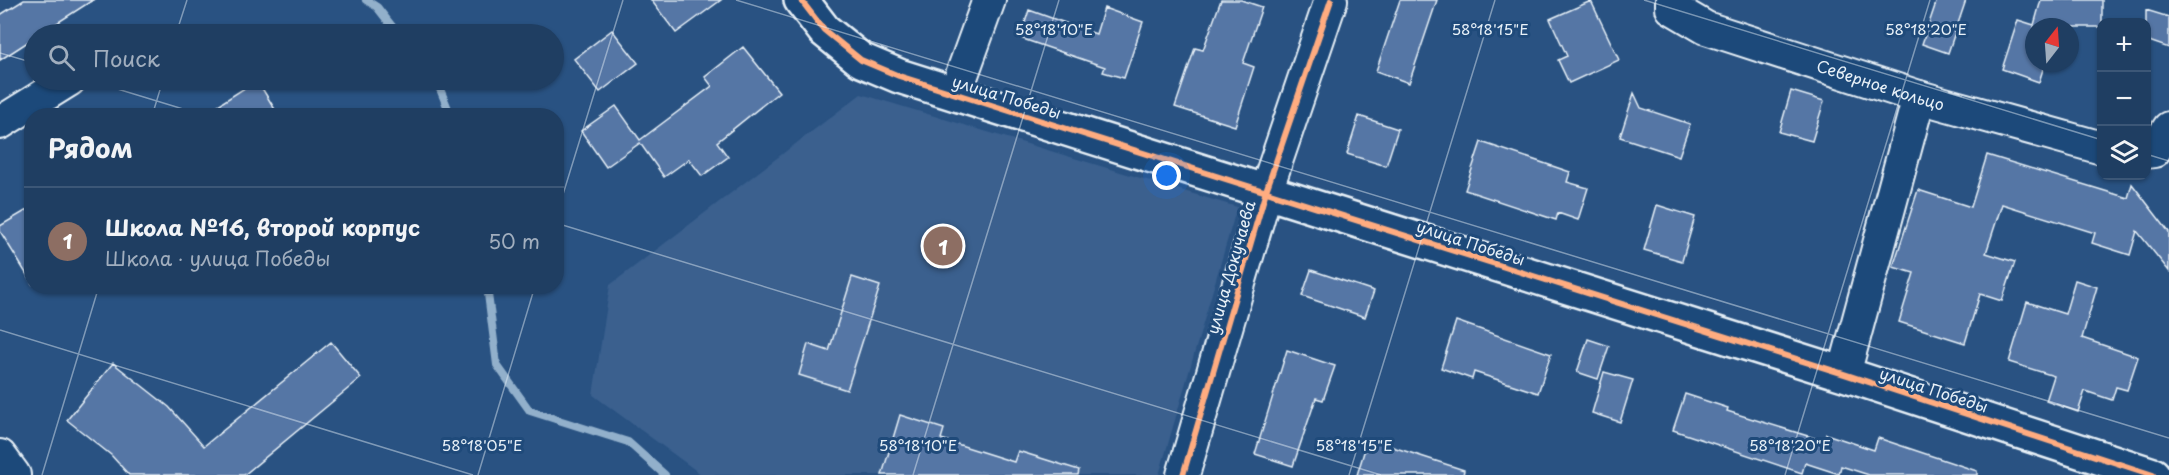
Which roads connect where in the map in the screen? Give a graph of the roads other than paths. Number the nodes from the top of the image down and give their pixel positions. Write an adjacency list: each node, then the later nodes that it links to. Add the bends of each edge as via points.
1 (801, 0): 6 (street, улица Победы, via 824,30 861,60)
2 (989, 0): 6 (street)
3 (1331, 0): 14 (street, улица Докучаева)
4 (1672, 0): 7 (street, Северное кольцо, via 1672,8 1706,28)
5 (53, 90): 9 (street)
6 (955, 94): 14 (street, улица Победы)
7 (1919, 97): 12 (street, Северное кольцо); 15 (street)
8 (24, 108): 10 (street)
9 (24, 108)
10 (0, 123)
11 (2169, 128): 13 (street)
12 (2097, 147)
13 (2151, 151)
14 (1266, 191): 15 (street, улица Победы); 18 (street, улица Докучаева)
15 (1844, 374): 19 (street, улица Победы)
16 (0, 456): 17 (street)
17 (14, 475)
18 (1183, 475)
19 (2153, 475)

